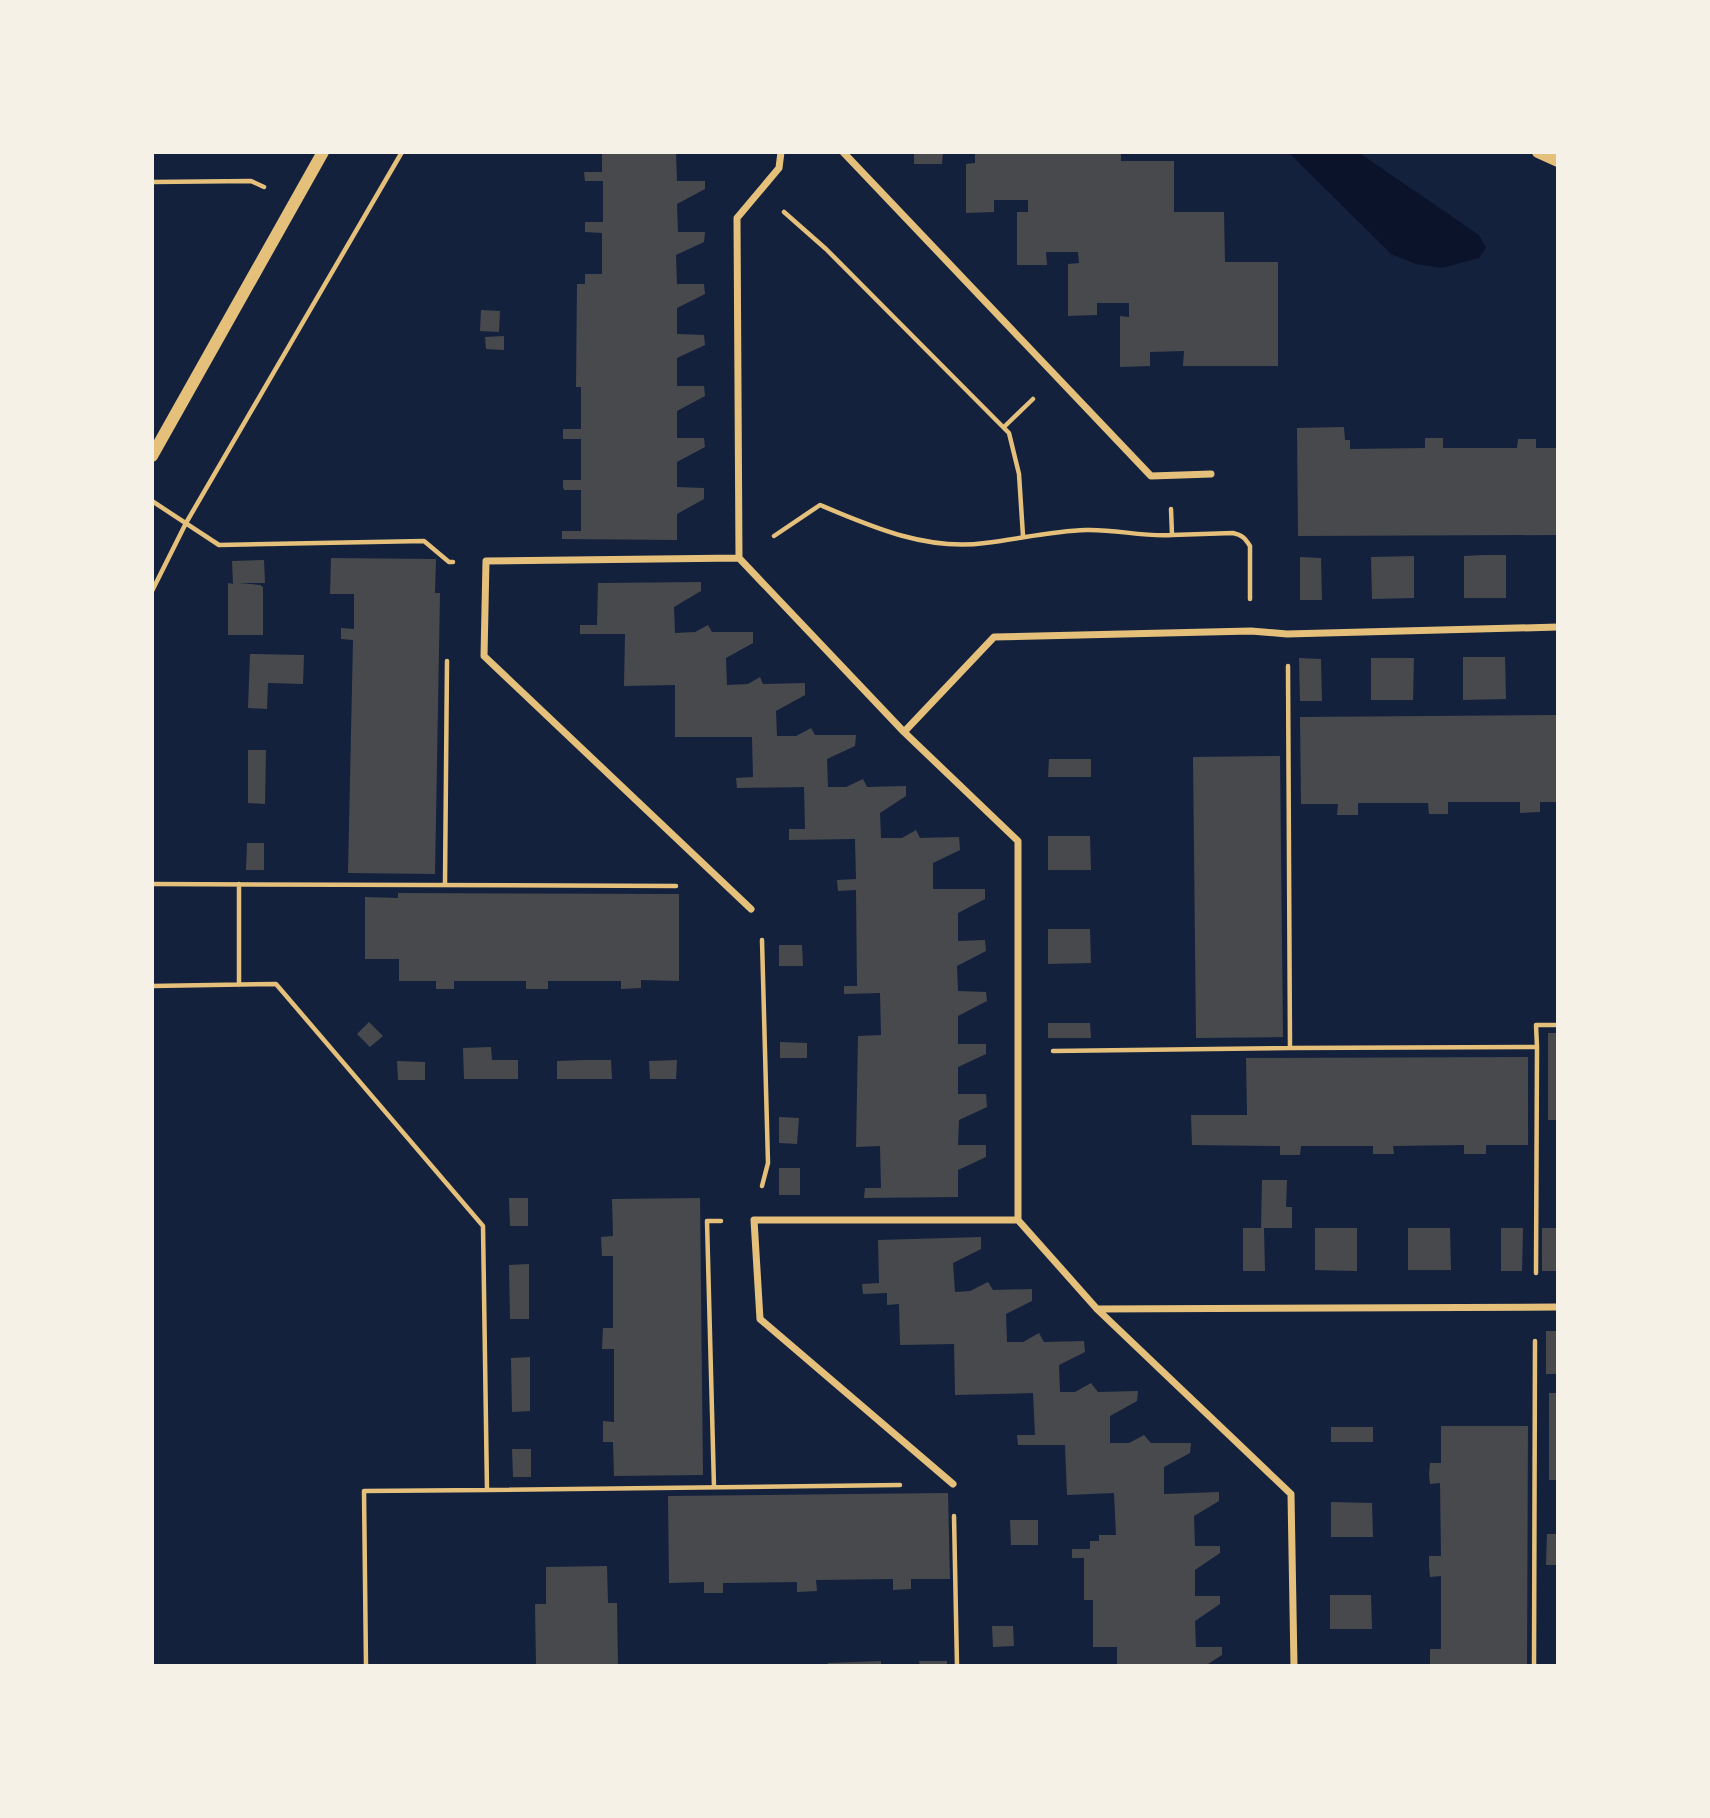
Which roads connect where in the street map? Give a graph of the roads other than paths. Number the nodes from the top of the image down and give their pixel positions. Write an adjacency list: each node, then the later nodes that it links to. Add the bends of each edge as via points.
1 (323, 152): 6 (street)
2 (781, 152): 8 (street, via 779,168 737,218)
3 (843, 152): 7 (street, via 1151,476)
4 (1538, 152): 5 (street)
5 (1558, 161)
6 (152, 456)
7 (1211, 474)
8 (739, 558): 10 (street); 11 (street, via 486,561 484,656)
9 (1558, 627): 10 (street, via 994,637)
10 (904, 732): 12 (street, via 1018,841)
11 (751, 909)
12 (1018, 1220): 14 (street); 15 (street, via 754,1220 760,1320)
13 (1558, 1307): 14 (street)
14 (1097, 1309): 16 (street, via 1291,1494)
15 (953, 1484)
16 (1294, 1666)

